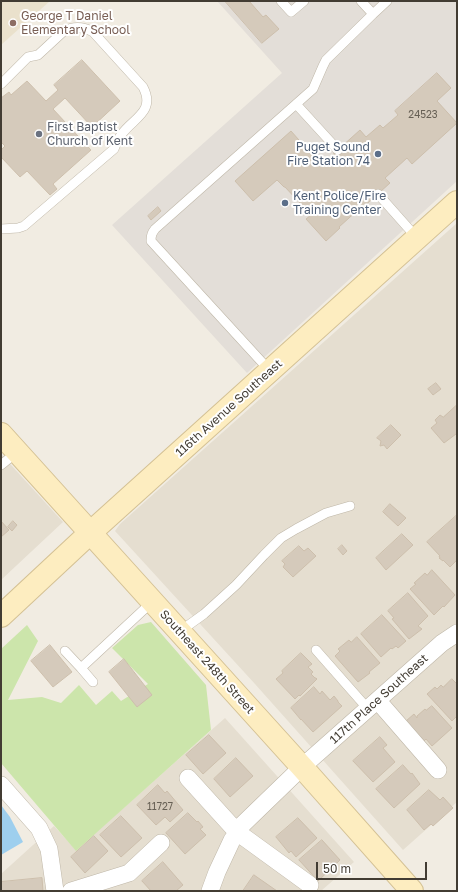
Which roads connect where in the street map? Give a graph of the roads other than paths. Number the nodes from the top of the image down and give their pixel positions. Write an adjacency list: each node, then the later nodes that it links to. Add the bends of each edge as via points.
1 (281, 1): 2 (lane, via 291,12)
2 (304, 1)
3 (361, 1): 5 (lane)
4 (387, 1): 5 (lane)
5 (373, 14): 7 (lane, via 326,60 313,89)
6 (1, 84): 11 (lane, via 28,57 38,55 64,31 77,27 93,32 143,87 147,94 147,104 144,112 121,135 114,149 24,226)
7 (296, 104): 8 (lane); 13 (lane, via 155,229 151,237 151,241)
8 (338, 150)
9 (378, 194): 12 (lane)
10 (457, 202): 12 (street, 116th Avenue Southeast)
11 (1, 229)
12 (417, 238): 13 (street, 116th Avenue Southeast)
13 (270, 371): 17 (street, 116th Avenue Southeast)
14 (1, 434): 15 (street, Southeast 248th Street)
15 (9, 459): 17 (street, Southeast 248th Street)
16 (350, 506): 20 (lane, via 326,513 281,538 236,585 204,614)
17 (90, 534): 18 (street, Southeast 248th Street); 19 (street, 116th Avenue Southeast)
18 (152, 602): 20 (street, Southeast 248th Street); 24 (lane)
19 (1, 616)
20 (179, 632): 27 (street, Southeast 248th Street)
21 (457, 633): 26 (street, 117th Place Southeast, via 442,643)
22 (316, 650): 26 (lane)
23 (65, 651): 24 (lane)
24 (81, 668): 25 (lane)
25 (94, 682)
26 (373, 705): 27 (street, 117th Place Southeast); 28 (street)
27 (302, 768): 31 (street, 117th Place Southeast); 37 (street, Southeast 248th Street)
28 (438, 770)
29 (188, 778): 31 (street)
30 (1, 785): 34 (street, via 39,828 49,849)
31 (237, 832): 33 (street); 36 (street, 117th Place Southeast)
32 (162, 843): 35 (street, via 129,873)
33 (310, 885)
34 (55, 891)
35 (71, 891)
36 (210, 891)
37 (412, 891)

